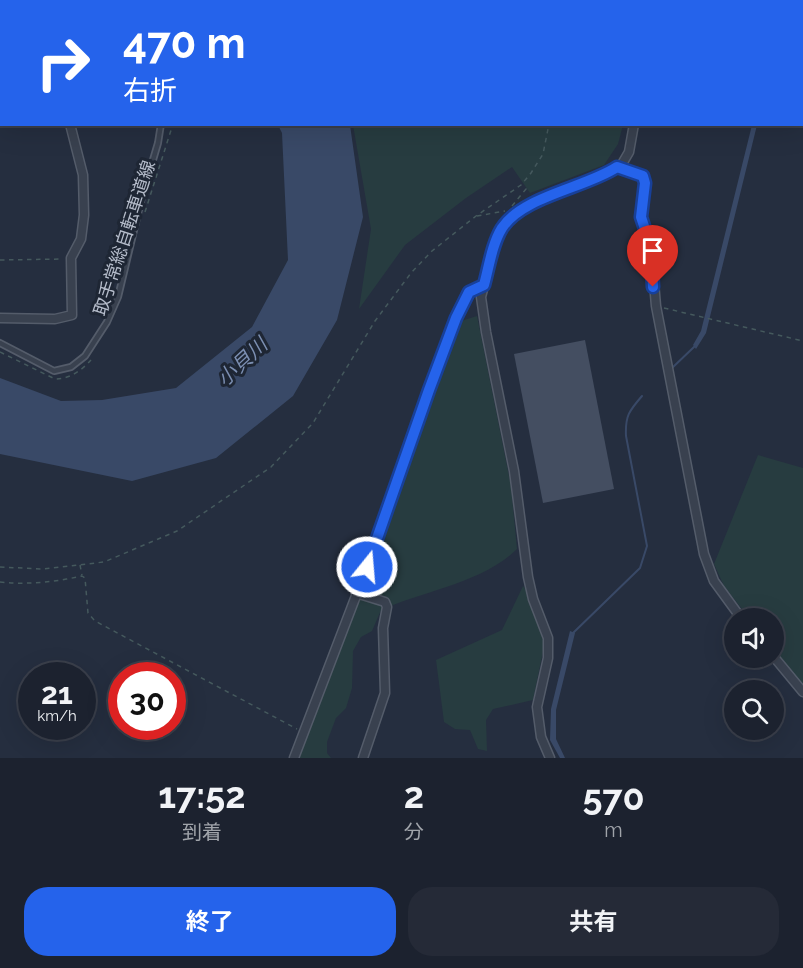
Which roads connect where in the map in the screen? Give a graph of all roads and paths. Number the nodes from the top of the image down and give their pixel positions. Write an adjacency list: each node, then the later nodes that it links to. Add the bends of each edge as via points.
1 (71, 126): 11 (street, via 83,175 84,215 81,239)
2 (161, 126): 17 (lane, via 117,297 85,356 70,367 54,371)
3 (172, 126): 10 (path, 取手常総自転車道線)
4 (549, 126): 7 (path, via 543,154)
5 (634, 126): 6 (street, via 626,160)
6 (617, 167): 8 (street); 14 (street, via 645,180 641,217 651,247)
7 (520, 185): 8 (path, via 526,189 516,200); 9 (path)
8 (516, 210): 9 (path); 13 (street, via 496,240)
9 (476, 216): 20 (path, via 411,273 375,321 313,423 271,467 177,531 104,562)
10 (143, 219)
11 (71, 258): 12 (path); 15 (street, via 72,315 55,319)
12 (0, 260)
13 (484, 285): 24 (street, via 469,292 456,318); 31 (street, via 483,314 514,471 529,583 548,638 548,658 537,707)
14 (656, 306): 16 (path); 25 (street, via 704,554 714,581)
15 (0, 318)
16 (803, 341)
17 (0, 343)
18 (0, 352): 19 (path, via 62,379 81,369)
19 (94, 355)
20 (80, 565): 21 (path, via 43,569); 22 (path)
21 (0, 567)
22 (82, 576): 23 (path, via 18,584); 28 (path, via 88,613 95,621)
23 (0, 582)
24 (356, 593): 28 (street); 30 (street, via 385,602 387,607 383,628 386,693)
25 (734, 608)
26 (783, 668): 27 (street)
27 (803, 692)
28 (303, 733): 29 (street)
29 (294, 758)
30 (363, 758)
31 (549, 758)

